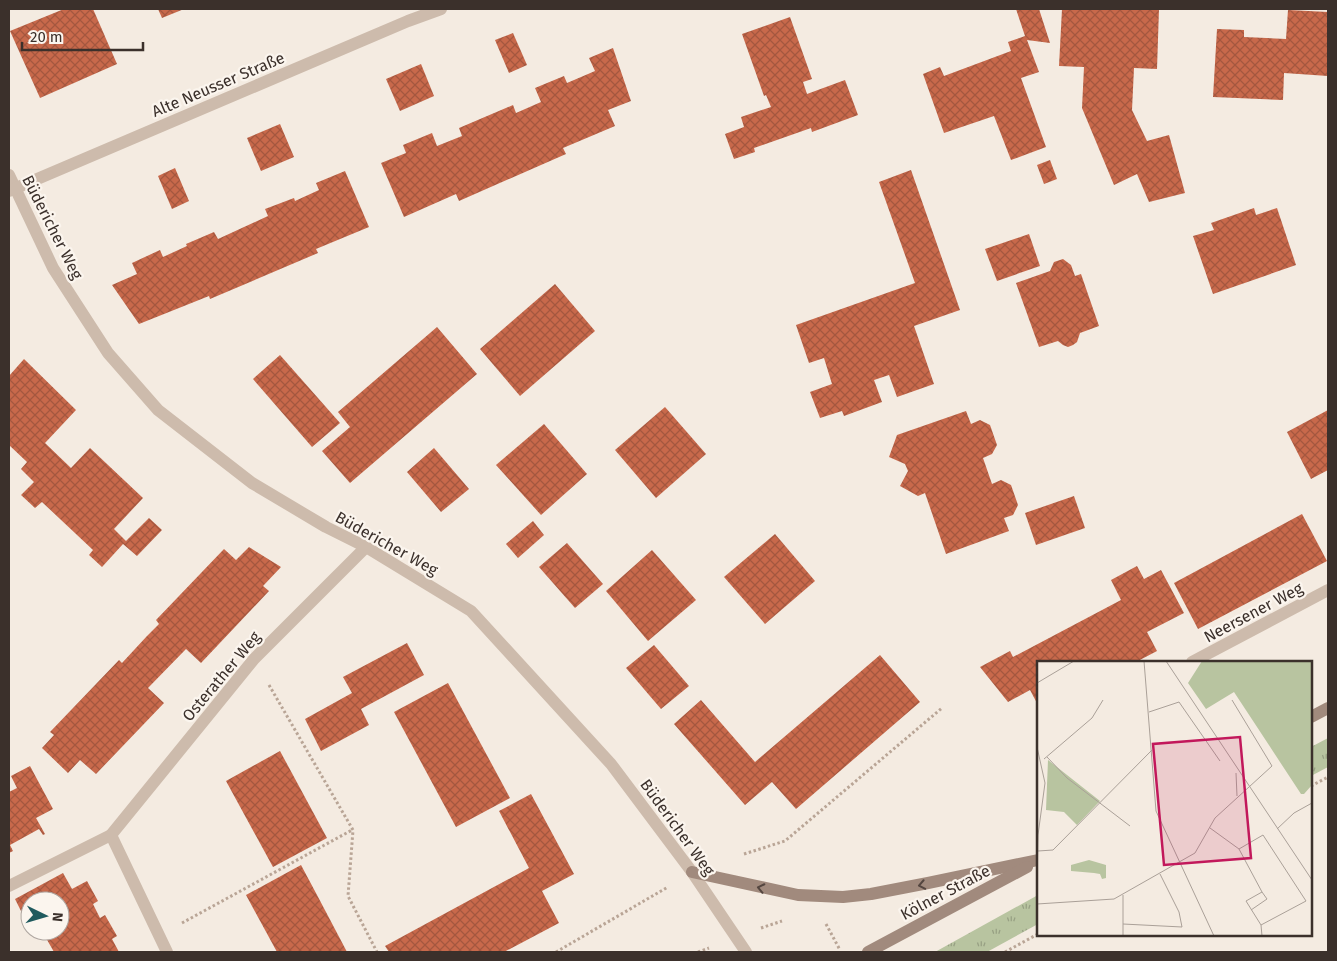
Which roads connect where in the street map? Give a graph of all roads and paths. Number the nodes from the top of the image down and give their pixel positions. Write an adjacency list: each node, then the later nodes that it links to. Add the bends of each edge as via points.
1 (441, 9): 3 (street, Alte Neusser Straße)
2 (9, 175): 3 (street, Büdericher Weg)
3 (12, 190): 4 (street, Büdericher Weg, via 53,268 108,353 158,410 252,483)
4 (366, 547): 6 (street, Osterather Weg); 18 (street, Büdericher Weg, via 472,611 611,764)
5 (1328, 590): 7 (street, Neersener Weg)
6 (254, 659): 13 (path); 14 (street, Osterather Weg)
7 (1194, 661)
8 (942, 708): 15 (path, via 785,841)
9 (1328, 708): 10 (main road)
10 (1312, 716)
11 (1328, 777): 12 (path)
12 (1312, 785)
13 (353, 830): 23 (path); 26 (path, via 348,896)
14 (112, 835): 19 (street, Osterather Weg); 23 (street)
15 (738, 856)
16 (1037, 860): 18 (main road, one-way to 18, via 928,884 843,897 798,895)
17 (1037, 861): 30 (main road, Kölner Straße)
18 (692, 872): 24 (street, Büdericher Weg); 27 (path)
19 (9, 886)
20 (789, 921): 24 (path)
21 (825, 922): 29 (path)
22 (1037, 935): 31 (path)
23 (159, 936): 25 (street)
24 (735, 936): 28 (street, Büdericher Weg)
25 (167, 952)
26 (377, 952)
27 (556, 952)
28 (746, 952)
29 (841, 952)
30 (868, 952)
31 (1005, 952)

